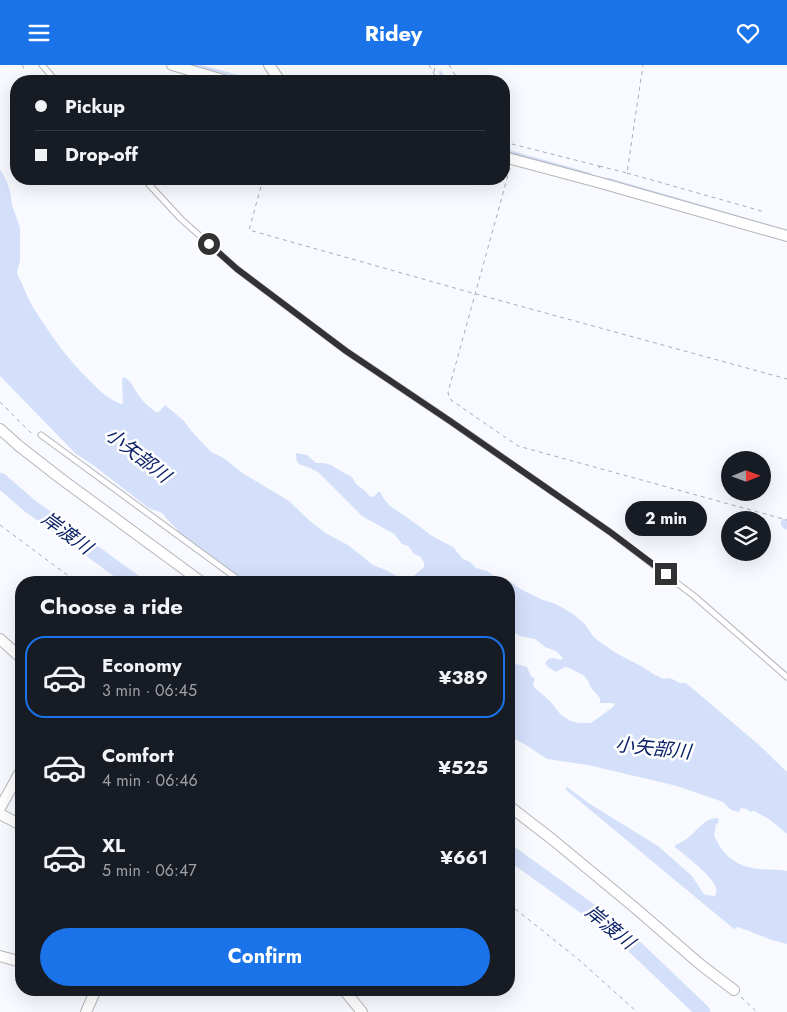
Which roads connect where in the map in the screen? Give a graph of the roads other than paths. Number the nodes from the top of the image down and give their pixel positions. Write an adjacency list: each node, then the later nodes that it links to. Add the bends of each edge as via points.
1 (42, 65): 3 (lane)
2 (172, 65): 4 (street)
3 (51, 75)
4 (206, 75)
5 (510, 159): 7 (street)
6 (150, 185): 14 (lane, via 181,219 237,269 346,351 610,532 694,596)
7 (787, 237)
8 (0, 429): 10 (street, via 18,446)
9 (41, 435): 11 (lane)
10 (194, 576)
11 (233, 576)
12 (0, 641): 13 (street)
13 (15, 653)
14 (787, 677)
15 (15, 781): 16 (street)
16 (0, 808)
17 (515, 811): 22 (street)
18 (0, 813): 19 (street)
19 (15, 822)
20 (0, 956): 21 (street)
21 (15, 960)
22 (734, 990)
23 (93, 996): 25 (street)
24 (349, 996): 26 (street)
25 (86, 1012)
26 (362, 1012)

